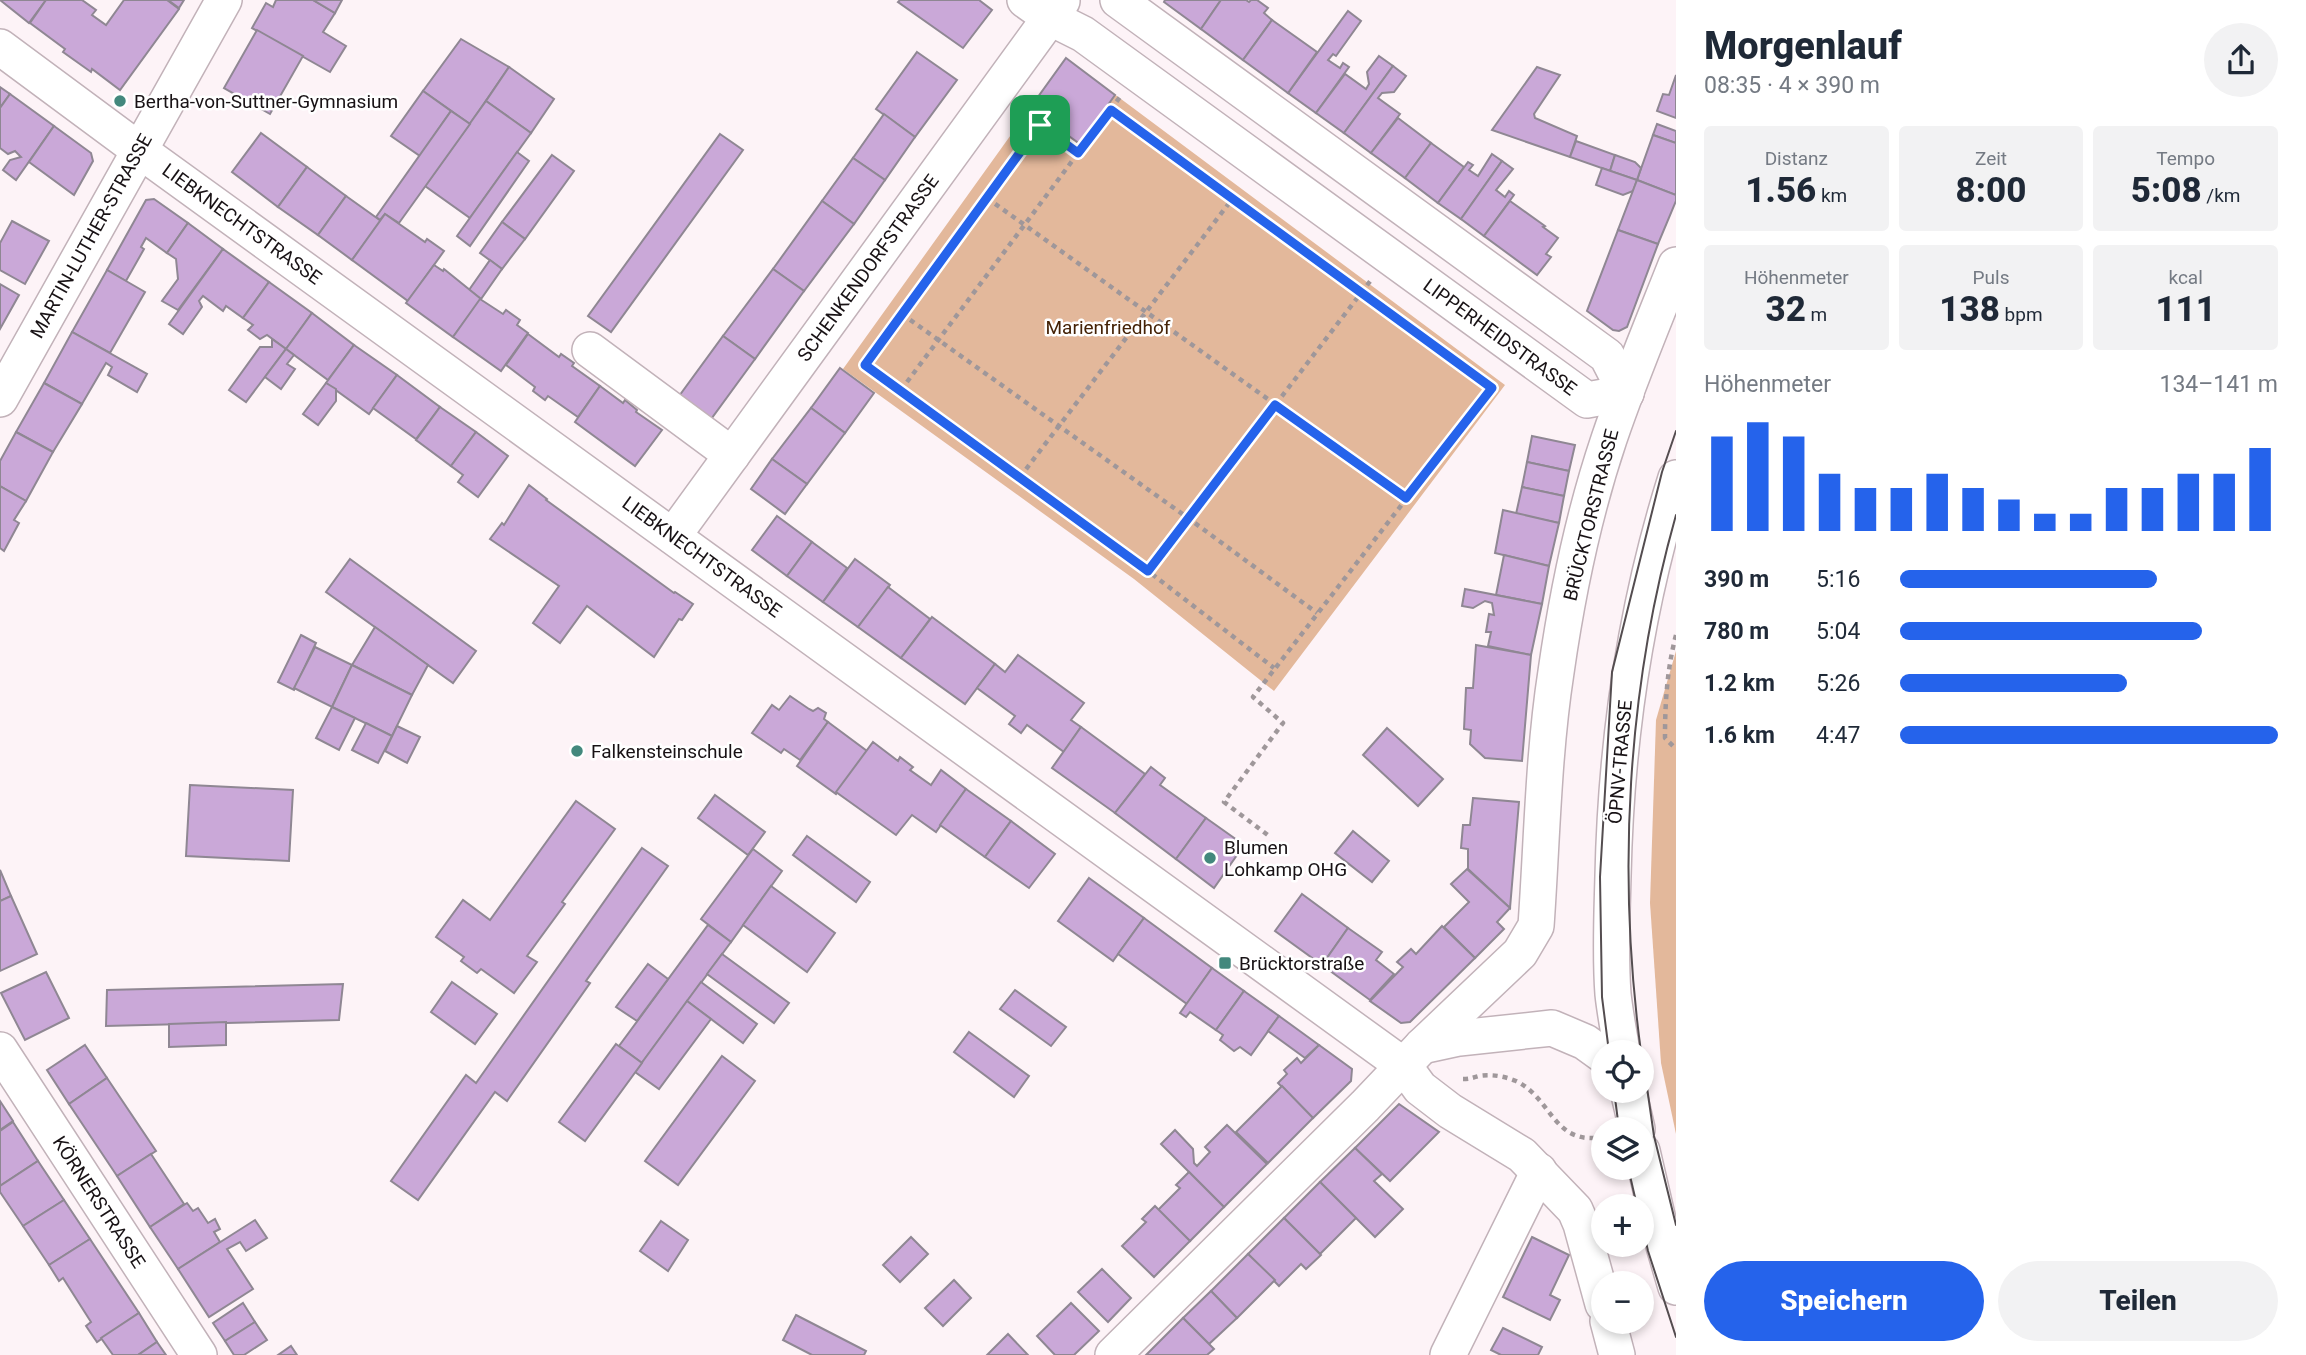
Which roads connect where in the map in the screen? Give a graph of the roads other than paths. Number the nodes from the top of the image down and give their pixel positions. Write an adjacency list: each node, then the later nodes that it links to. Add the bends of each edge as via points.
1 (224, 0): 5 (street, MARTIN-LUTHER-STRASSE)
2 (1118, 0): 8 (street, via 1607,356)
3 (1046, 6): 8 (street, LIPPERHEIDSTRASSE, via 1587,400); 10 (street, SCHENKENDORFSTRASSE)
4 (0, 47): 5 (street, LIEBKNECHTSTRASSE)
5 (139, 150): 9 (street, MARTIN-LUTHER-STRASSE); 12 (street, LIEBKNECHTSTRASSE)
6 (1676, 265): 8 (street, BRÜCKTORSTRASSE)
7 (590, 350): 10 (street)
8 (1626, 393): 18 (street, BRÜCKTORSTRASSE, via 1593,494 1556,671 1536,926 1520,953)
9 (0, 399)
10 (732, 455): 12 (street, SCHENKENDORFSTRASSE)
11 (1676, 478): 13 (street, ÖPNV-TRASSE, via 1641,609 1622,719 1614,811)
12 (673, 536): 18 (street, LIEBKNECHTSTRASSE)
13 (1613, 993): 14 (street); 15 (street, ÖPNV-TRASSE)
14 (1597, 1040)
15 (1620, 1040)
16 (1591, 1047): 18 (street, via 1552,1028 1459,1038)
17 (0, 1050): 24 (street, KÖRNERSTRASSE)
18 (1413, 1056): 19 (street, LIEBKNECHTSTRASSE, via 1420,1088 1501,1140); 25 (street, BRÜCKTORSTRASSE)
19 (1539, 1171): 21 (street, LIEBKNECHTSTRASSE, via 1578,1217); 26 (street)
20 (1648, 1180): 22 (street)
21 (1594, 1271)
22 (1676, 1287)
23 (1611, 1334): 27 (street)
24 (199, 1355)
25 (1113, 1355)
26 (1448, 1355)
27 (1617, 1355)

